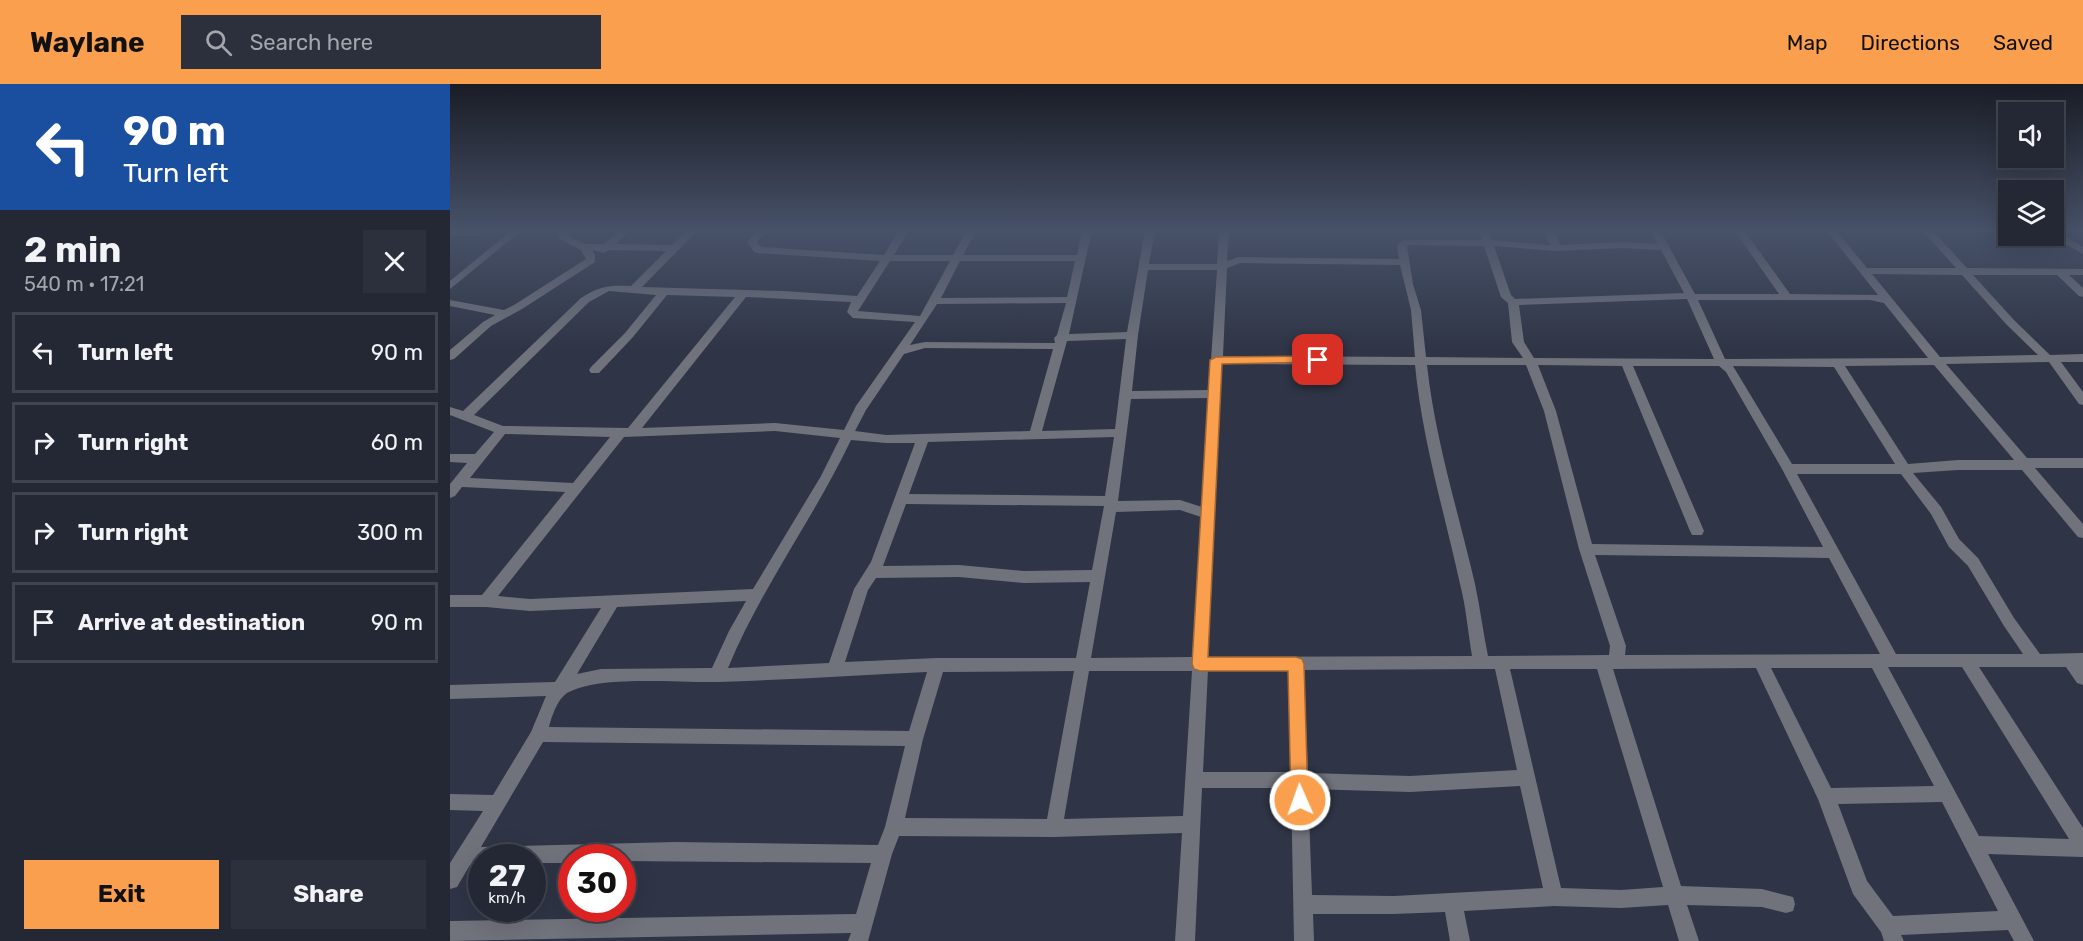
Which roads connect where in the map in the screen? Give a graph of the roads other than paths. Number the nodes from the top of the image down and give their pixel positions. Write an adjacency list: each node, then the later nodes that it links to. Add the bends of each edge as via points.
1 (469, 270): 19 (street)
2 (577, 270): 32 (street)
3 (652, 270): 20 (street)
4 (880, 270): 26 (street)
5 (950, 270): 29 (street)
6 (1077, 270): 27 (street)
7 (1143, 270): 35 (street)
8 (1221, 270): 41 (street)
9 (1405, 270): 42 (street, via 1416,310)
10 (1497, 270): 28 (street, via 1505,291)
11 (1677, 270): 24 (street)
12 (1766, 270): 25 (street)
13 (1860, 270): 18 (street)
14 (1964, 270): 16 (street)
15 (2083, 272): 17 (street)
16 (1967, 273): 17 (street); 18 (street, via 1883,273); 39 (street)
17 (2061, 273): 23 (street)
18 (1870, 283): 25 (street); 45 (street)
19 (450, 286)
20 (634, 289): 21 (street); 53 (street, via 608,288 591,295)
21 (664, 292): 22 (street); 48 (street)
22 (744, 293): 26 (street); 55 (street)
23 (2083, 294)
24 (1691, 296): 25 (street); 28 (street); 46 (street)
25 (1787, 297)
26 (858, 299): 33 (street, via 852,309 857,316)
27 (1071, 300): 29 (street); 36 (street)
28 (1517, 300): 43 (street, via 1518,342)
29 (932, 301): 33 (street)
30 (450, 303): 31 (street)
31 (492, 313): 32 (street); 34 (street)
32 (505, 314): 34 (street)
33 (923, 319): 37 (street)
34 (487, 324): 38 (street)
35 (1132, 335): 36 (street); 50 (street)
36 (1059, 342): 37 (street); 57 (street)
37 (908, 346): 58 (street)
38 (450, 356)
39 (2050, 358): 40 (street); 45 (street); 51 (street)
40 (2083, 358)
41 (1216, 360): 42 (street); 49 (street)
42 (1420, 361): 43 (street); 90 (street)
43 (1531, 362): 44 (street); 74 (street, via 1550,411)
44 (1626, 362): 46 (street); 72 (street)
45 (1938, 362): 47 (street); 63 (street)
46 (1720, 363): 47 (street); 64 (street, via 1730,370)
47 (1837, 363): 65 (street)
48 (595, 370)
49 (1214, 394): 50 (street); 71 (street)
50 (1126, 395): 56 (street)
51 (2083, 401)
52 (450, 411): 53 (street)
53 (465, 417): 54 (street)
54 (502, 430): 55 (street); 61 (street)
55 (626, 433): 58 (street, via 775,427); 67 (street)
56 (1122, 433): 57 (street); 70 (street)
57 (1035, 435): 59 (street)
58 (846, 436): 59 (street); 78 (street, via 827,477)
59 (923, 438): 69 (street)
60 (450, 458): 61 (street)
61 (478, 459): 66 (street)
62 (2083, 463): 63 (street)
63 (2027, 464): 65 (street); 73 (street)
64 (1788, 469): 65 (street); 75 (street)
65 (1905, 469): 83 (street, via 1954,543 1973,562)
66 (460, 482): 67 (street); 68 (street)
67 (575, 488): 80 (street)
68 (450, 493)
69 (902, 499): 70 (street); 76 (street)
70 (1111, 505): 71 (street, via 1180,505); 77 (street)
71 (1208, 514): 93 (street)
72 (1697, 531)
73 (2083, 533)
74 (1586, 549): 75 (street); 82 (street)
75 (1834, 554): 85 (street)
76 (871, 572): 77 (street); 96 (street, via 861,589)
77 (1098, 576): 92 (street)
78 (758, 595): 81 (street); 97 (street, via 734,635)
79 (450, 601): 80 (street)
80 (486, 601): 81 (street, via 530,605)
81 (614, 602): 99 (street)
82 (1618, 646): 87 (street); 88 (street)
83 (2036, 660): 84 (street); 86 (street)
84 (2076, 660): 98 (street)
85 (1884, 661): 86 (street); 89 (street); 106 (street)
86 (1967, 661): 114 (street)
87 (1610, 662): 88 (street); 91 (street); 118 (street)
88 (1638, 662): 89 (street)
89 (1761, 662): 107 (street)
90 (1481, 663): 91 (street); 94 (street)
91 (1501, 663): 103 (street)
92 (1082, 664): 93 (street); 95 (street); 112 (street)
93 (1200, 664): 94 (street); 104 (street)
94 (1296, 664): 105 (street)
95 (937, 665): 96 (street); 102 (street)
96 (835, 669): 97 (street)
97 (717, 675): 99 (street, via 602,676)
98 (2083, 678)
99 (558, 689): 100 (street); 101 (street)
100 (450, 692)
101 (538, 734): 102 (street); 109 (street)
102 (915, 739): 111 (street)
103 (1528, 778): 105 (street, via 1410,783); 119 (street)
104 (1193, 780): 105 (street); 110 (street)
105 (1299, 780): 121 (street)
106 (1946, 794): 107 (street); 113 (street)
107 (1826, 796): 126 (street, via 1860,886)
108 (450, 802): 109 (street)
109 (496, 803): 116 (street)
110 (1191, 824): 112 (street); 127 (street)
111 (894, 827): 112 (street); 115 (street)
112 (1054, 828)
113 (1973, 845): 114 (street); 123 (street)
114 (2083, 846)
115 (883, 854): 116 (street, via 675,851); 125 (street)
116 (466, 856): 117 (street)
117 (450, 880)
118 (1675, 895): 119 (street, via 1621,899); 122 (street, via 1762,898); 130 (street)
119 (1554, 897): 120 (street)
120 (1453, 901): 121 (street); 129 (street)
121 (1303, 904): 128 (street)
122 (1786, 904)
123 (2012, 920): 126 (street); 131 (street)
124 (450, 931): 125 (street)
125 (860, 932)
126 (1891, 934)
127 (1185, 941)
128 (1304, 941)
129 (1460, 941)
130 (1689, 941)
131 (2024, 941)

